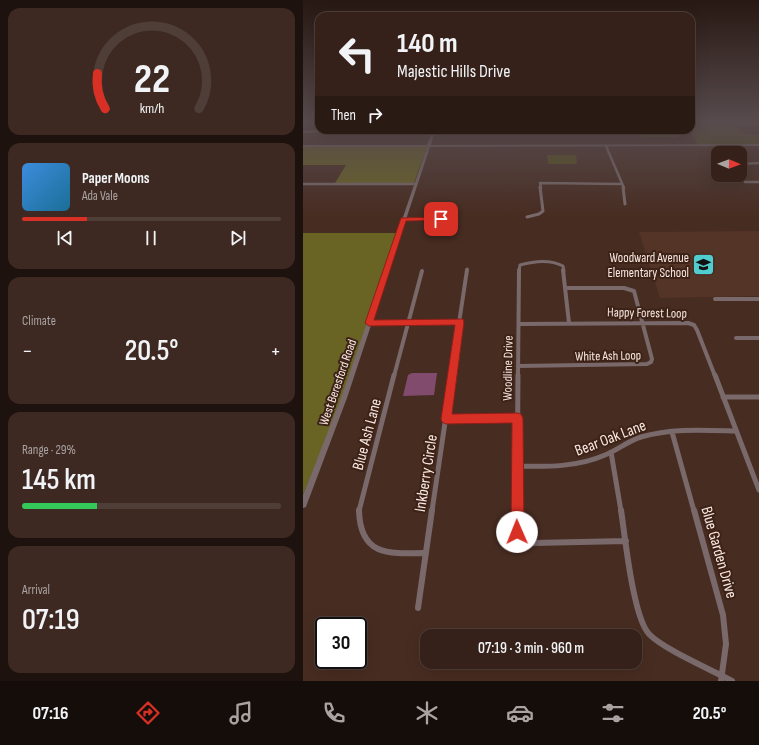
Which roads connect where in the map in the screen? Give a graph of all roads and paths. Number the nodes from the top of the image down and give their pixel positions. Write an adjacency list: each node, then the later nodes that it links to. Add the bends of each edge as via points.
1 (426, 154): 8 (street, West Beresford Road)
2 (610, 154): 9 (street)
3 (747, 164): 4 (street)
4 (759, 164)
5 (747, 182): 6 (street)
6 (759, 182)
7 (303, 184): 8 (street)
8 (416, 184): 12 (street, West Beresford Road)
9 (621, 184): 10 (street, via 627,197); 11 (street, via 540,183 543,211)
10 (625, 204)
11 (527, 217)
12 (403, 219): 13 (street); 21 (street, West Beresford Road)
13 (448, 220)
14 (467, 269): 20 (street, Inkberry Circle)
15 (423, 271): 19 (street, Blue Ash Lane)
16 (566, 288): 22 (street, Woodline Drive); 23 (street, White Ash Loop, via 630,288 634,291); 24 (street, Woodline Drive, via 563,266 560,264 520,265)
17 (715, 299): 18 (street)
18 (759, 299)
19 (409, 322): 20 (street); 21 (street); 39 (street, Blue Ash Lane, via 359,506 358,521 365,539 379,550 387,553)
20 (460, 322): 31 (street, Inkberry Circle)
21 (369, 323): 37 (street, West Beresford Road, via 344,398)
22 (569, 323): 23 (street, Happy Forest Loop); 24 (street, Happy Forest Loop)
23 (643, 323): 27 (street, White Ash Loop, via 652,359 647,364); 28 (street, Happy Forest Loop, via 680,322 694,325)
24 (519, 324): 27 (street, Woodline Drive)
25 (736, 338): 26 (street)
26 (759, 338)
27 (518, 366): 30 (street, Woodline Drive)
28 (723, 397): 29 (street); 32 (street, Happy Forest Loop)
29 (759, 397)
30 (517, 418): 31 (street); 35 (street, Woodline Drive)
31 (446, 419): 39 (street, Inkberry Circle)
32 (735, 431): 33 (street, Bear Oak Lane); 36 (street, Happy Forest Loop)
33 (672, 432): 34 (street, Bear Oak Lane, via 632,439); 41 (street, Blue Garden Drive, via 723,615 726,644)
34 (611, 452): 35 (street, Bear Oak Lane, via 579,464); 38 (street)
35 (518, 466): 38 (street, Woodline Drive, via 517,532 520,537 526,541)
36 (759, 490)
37 (303, 504)
38 (626, 541): 41 (street, via 637,602 649,634)
39 (426, 553): 40 (street, Inkberry Circle)
40 (417, 608)
41 (721, 678): 42 (street)
42 (732, 681)

